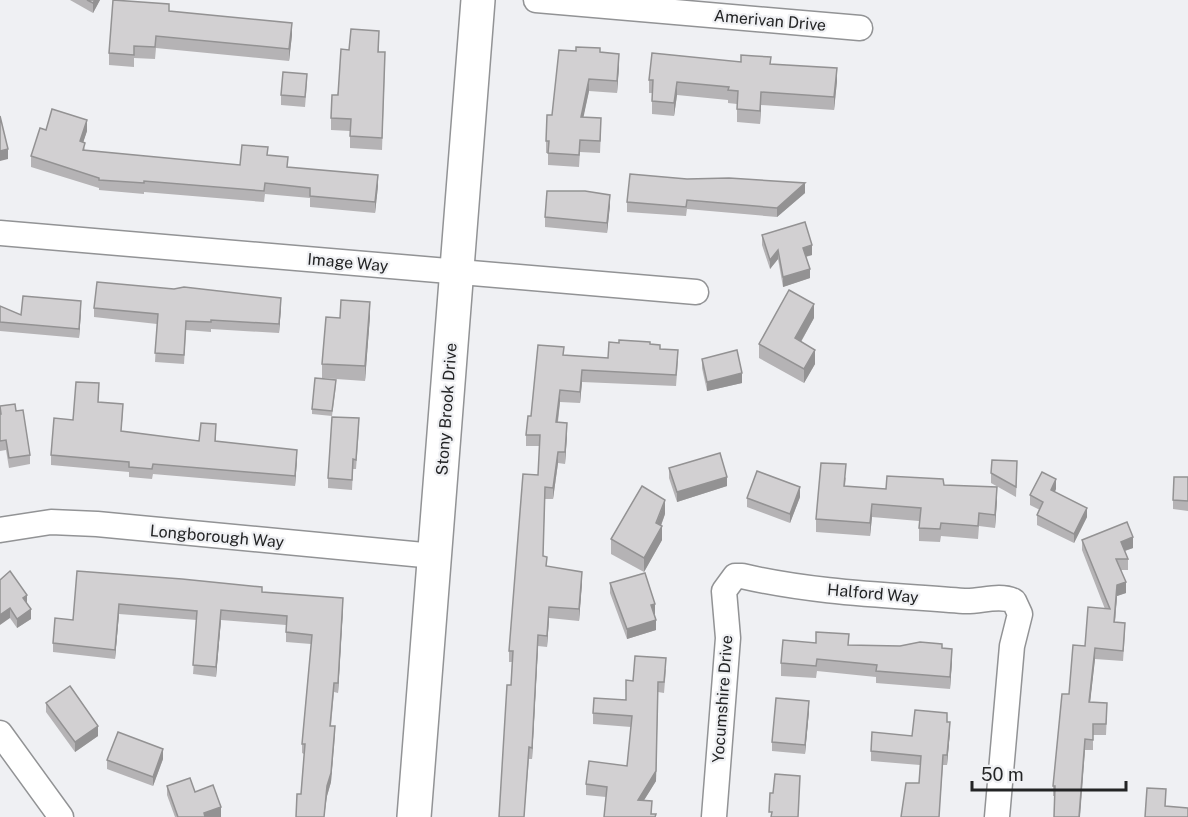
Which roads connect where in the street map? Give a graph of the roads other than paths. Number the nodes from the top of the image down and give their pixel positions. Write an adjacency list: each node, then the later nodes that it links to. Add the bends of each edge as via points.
1 (478, 0): 5 (street, Stony Brook Drive)
2 (536, 0): 3 (street, Amerivan Drive)
3 (860, 28)
4 (0, 232): 5 (street, Image Way)
5 (456, 272): 6 (street, Image Way); 8 (street, Stony Brook Drive)
6 (696, 292)
7 (0, 530): 8 (street, Longborough Way, via 51,522 97,524)
8 (434, 556): 12 (street, Stony Brook Drive)
9 (730, 583): 13 (street, Yocumshire Drive, via 724,591 728,638); 14 (street, Halford Way, via 735,576 742,576 795,587 971,601 1008,598 1018,605)
10 (0, 733): 11 (street)
11 (61, 817)
12 (414, 817)
13 (714, 817)
14 (997, 817)

